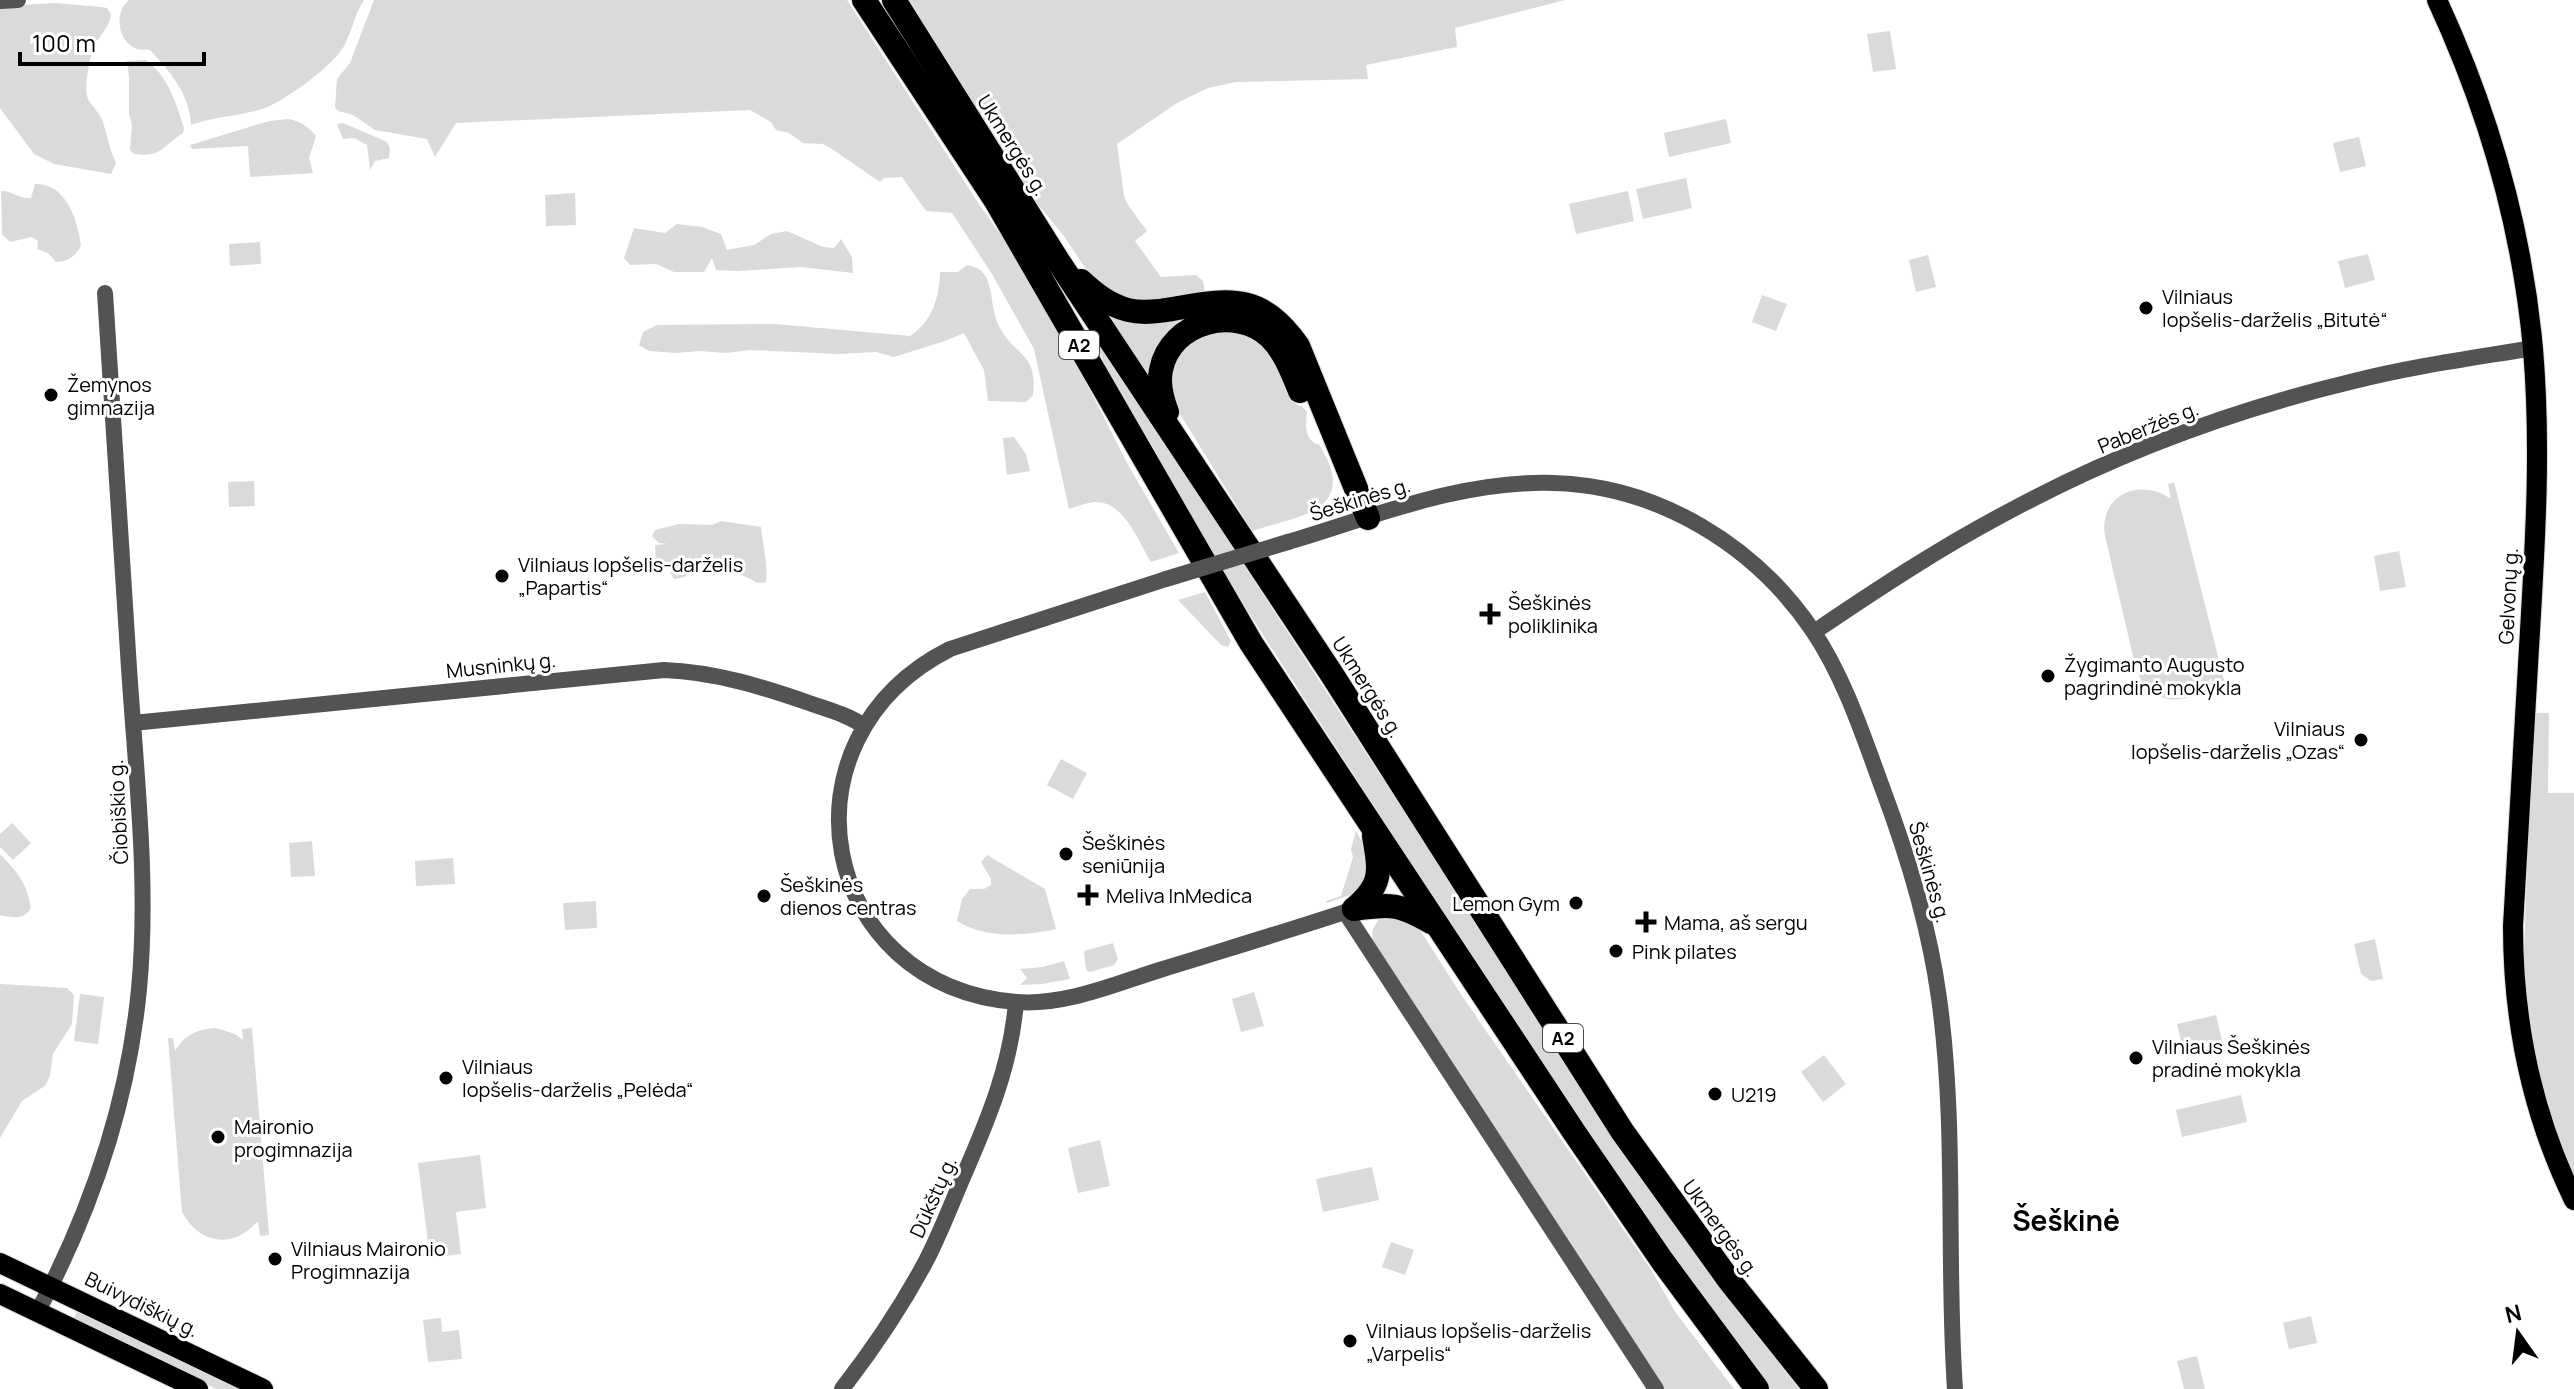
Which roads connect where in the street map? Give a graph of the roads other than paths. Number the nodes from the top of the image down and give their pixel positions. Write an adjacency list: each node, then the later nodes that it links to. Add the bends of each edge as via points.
1 (18, 0): 5 (street)
2 (864, 0): 14 (highway, A2, via 996,201 1251,643)
3 (894, 0): 6 (highway, Ukmergės g. / A2)
4 (2437, 0): 8 (main road, Gelvonų g., via 2483,112 2502,177)
5 (0, 1)
6 (1058, 261): 9 (highway, Ukmergės g. / A2); 10 (highway, via 1100,297 1130,310 1230,301 1255,307 1279,322 1298,346)
7 (105, 293): 12 (street, Čiobiškio g.)
8 (2533, 348): 11 (street, Paberžės g., via 2351,381 2158,443 2004,513); 18 (main road, Gelvonų g., via 2537,488 2513,972 2532,1086)
9 (1175, 435): 10 (highway, via 1160,384 1171,347 1202,324 1227,319 1251,325 1282,350); 29 (highway, Ukmergės g. / A2, via 1622,1131 1729,1280)
10 (1363, 519): 11 (street, Šeškinės g., via 1443,496 1512,484 1575,484 1633,495 1724,540 1780,590); 13 (street, Šeškinės g., bridge, via 950,649 898,684)
11 (1814, 632): 23 (street, Šeškinės g., via 1868,750 1915,880 1929,940 1947,1079)
12 (133, 723): 13 (street, Musninkų g., via 664,670 722,675); 20 (street, Čiobiškio g., via 142,902 135,1019 105,1156)
13 (864, 726): 17 (street, Šeškinės g., via 846,765 838,811 841,853 854,893 888,942 921,970 958,988)
14 (1372, 826): 15 (highway, via 1378,875 1370,895); 16 (highway, A2)
15 (1349, 910): 16 (highway, via 1404,906); 17 (street, Šeškinės g., via 1072,997); 27 (street)
16 (1436, 925): 28 (highway, A2, via 1663,1262)
17 (1016, 1002): 26 (street, Dūkštų g., via 1006,1069 933,1247)
18 (2574, 1200)
19 (0, 1263): 20 (main road, Buivydiškių g.)
20 (51, 1286): 22 (street, Čiobiškio g.); 25 (main road, Buivydiškių g.)
21 (0, 1294): 22 (main road)
22 (38, 1311): 24 (main road)
23 (1953, 1358): 30 (street); 31 (street, Šeškinės g.)
24 (198, 1389)
25 (263, 1389)
26 (842, 1389)
27 (1656, 1389)
28 (1757, 1389)
29 (1816, 1389)
30 (1948, 1389)
31 (1955, 1389)

